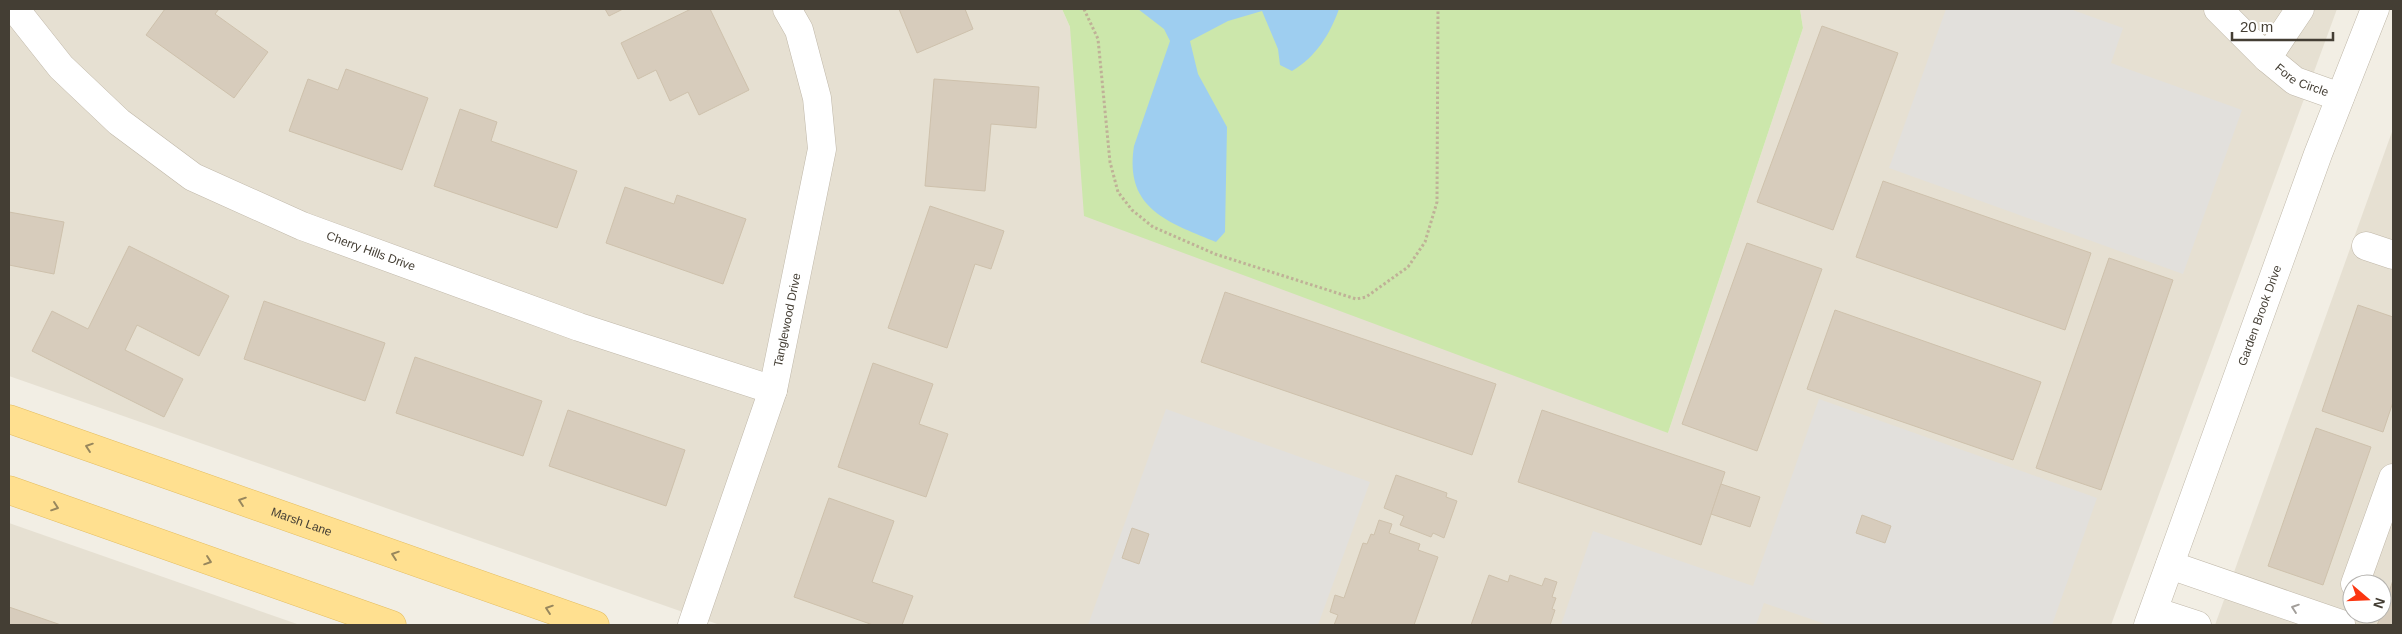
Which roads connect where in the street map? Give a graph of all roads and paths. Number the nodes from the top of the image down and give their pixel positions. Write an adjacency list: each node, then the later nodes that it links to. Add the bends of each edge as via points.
1 (787, 9): 12 (street, Tanglewood Drive, via 799,30 817,98 822,149)
2 (1084, 9): 3 (path, via 1098,39 1110,162 1118,192 1132,210 1153,227 1216,254 1356,299 1366,297 1408,267 1425,242 1437,202)
3 (1438, 9)
4 (2218, 9): 8 (street, Fore Circle)
5 (2300, 9): 8 (street, Fore Circle)
6 (2375, 9): 9 (street, Garden Brook Drive)
7 (16, 20): 12 (street, Cherry Hills Drive, via 119,122 193,177 320,233 580,328)
8 (2267, 58): 9 (street, Fore Circle, via 2295,82)
9 (2340, 97): 16 (street, Garden Brook Drive)
10 (2366, 246): 11 (street)
11 (2393, 255)
12 (773, 390): 22 (street, Tanglewood Drive)
13 (9, 419): 21 (main road, Marsh Lane, one-way to 13)
14 (2393, 478): 17 (street)
15 (9, 490): 20 (main road, one-way to 20)
16 (2170, 565): 18 (street, Garden Brook Drive); 19 (street, one-way to 16)
17 (2359, 574)
18 (2151, 618): 23 (street)
19 (2341, 624)
20 (392, 625)
21 (594, 625)
22 (692, 625)
23 (2197, 625)

